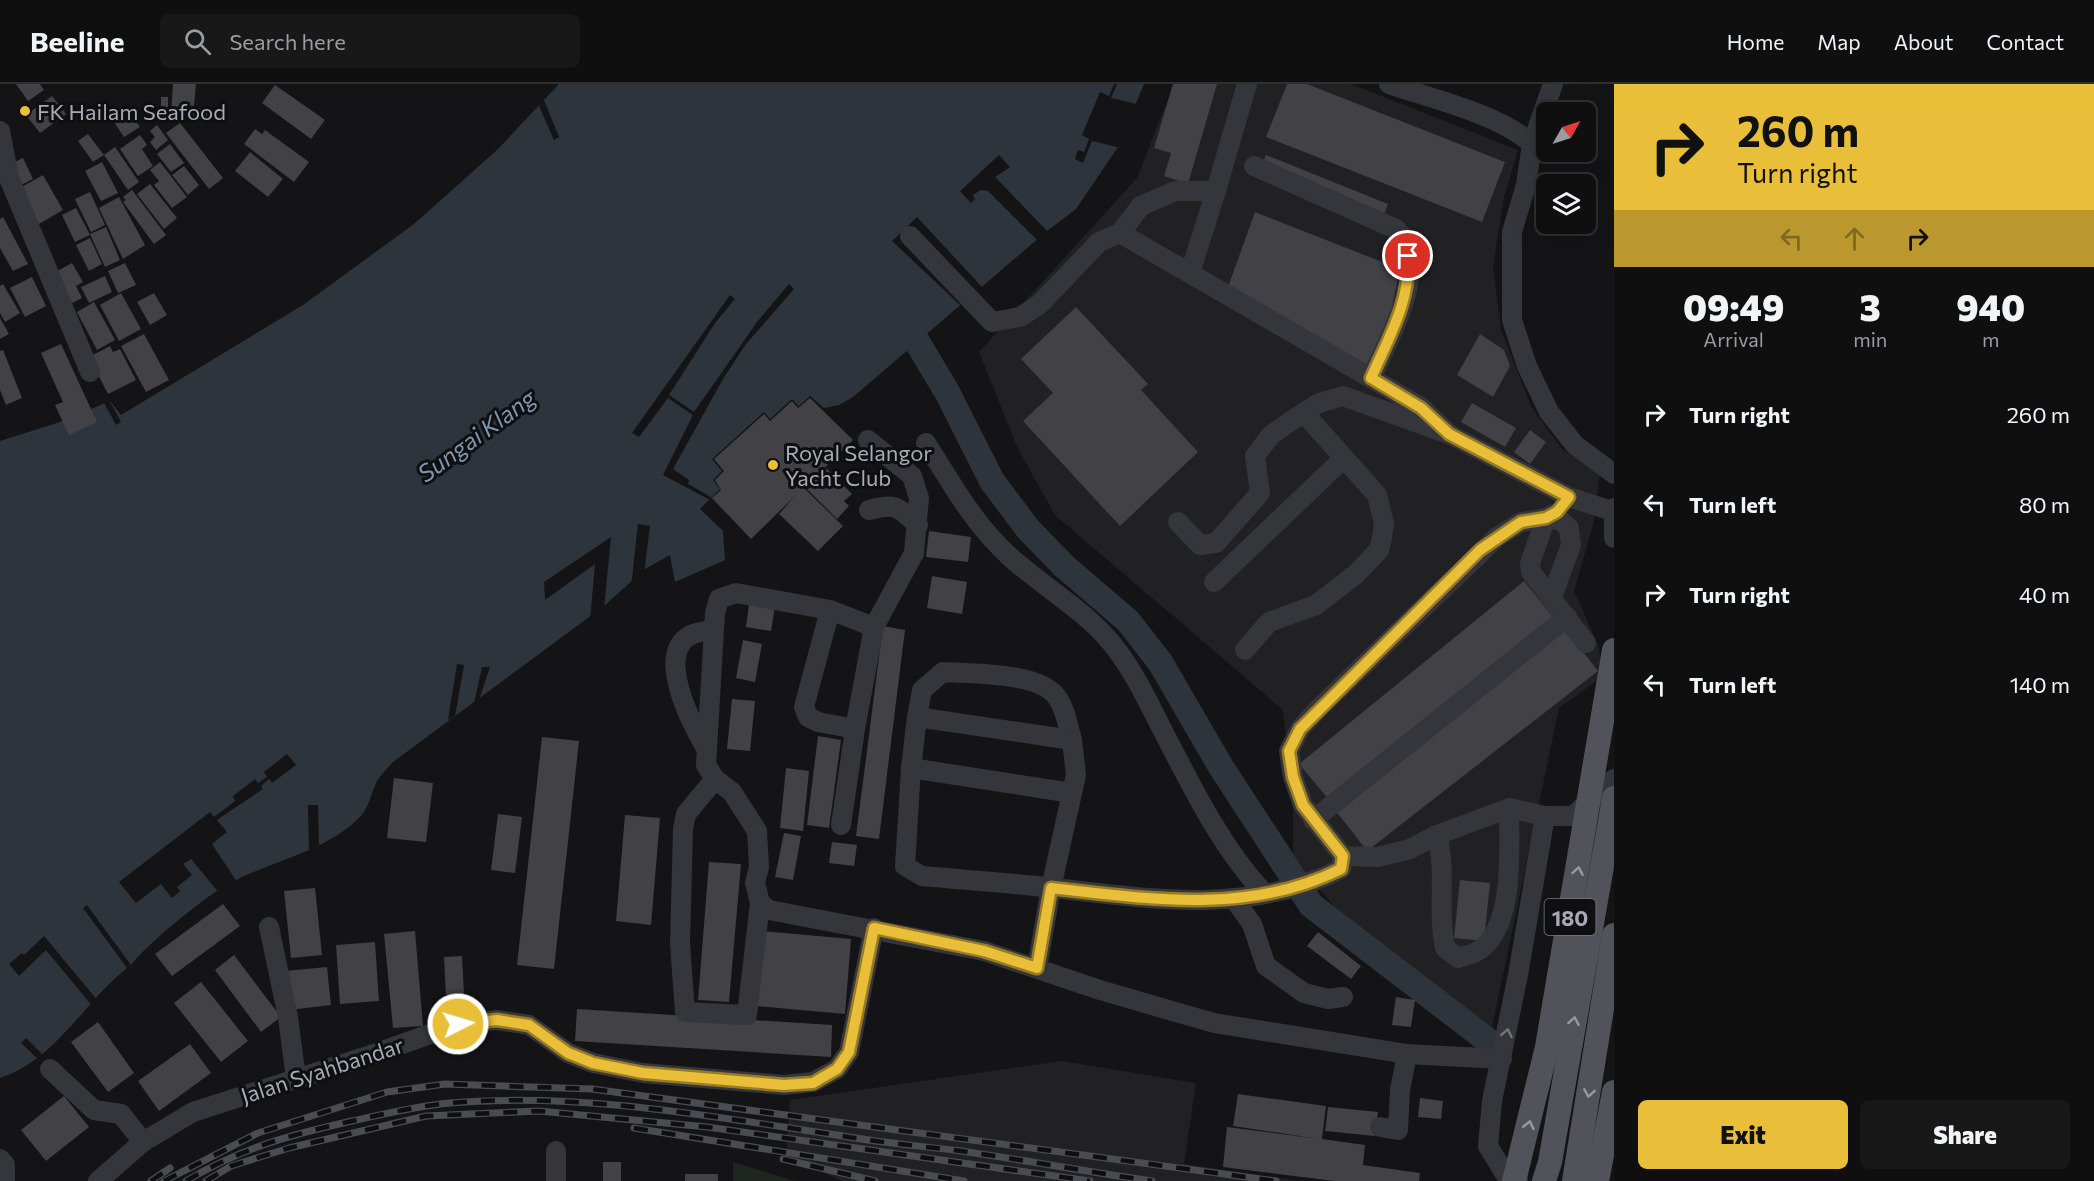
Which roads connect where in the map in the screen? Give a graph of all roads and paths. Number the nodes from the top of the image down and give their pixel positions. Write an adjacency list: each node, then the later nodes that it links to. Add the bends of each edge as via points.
1 (1247, 84): 7 (street)
2 (1389, 84): 5 (street, via 1497,121 1517,130)
3 (1553, 84): 5 (street)
4 (0, 131): 11 (street, via 9,178)
5 (1532, 144): 18 (street, via 1526,184 1512,232 1512,320 1527,366 1549,412 1575,445)
6 (1254, 166): 12 (street, via 1396,229 1407,242 1409,271 1402,308)
7 (1216, 190): 8 (street, via 1175,191 1141,206); 10 (street)
8 (1120, 233): 9 (street, via 1099,242 1040,304 1020,317 992,322); 10 (street)
9 (910, 236)
10 (1190, 273): 12 (street)
11 (90, 372)
12 (1371, 378): 14 (street, via 1421,408)
13 (1304, 413): 14 (street, via 1319,403 1343,396); 17 (street); 23 (street, via 1271,435 1255,456 1260,493 1216,543 1200,545)
14 (1449, 434): 19 (street)
15 (868, 440): 24 (street, via 912,476 919,498)
16 (926, 442): 51 (street, via 965,506 1002,549 1113,645 1143,689 1212,820 1242,869)
17 (1344, 458): 26 (street); 33 (street, via 1377,495 1384,523 1379,550 1316,605 1269,622)
18 (1614, 474)
19 (1569, 497): 20 (street); 22 (street)
20 (1613, 509): 25 (street)
21 (869, 510): 24 (street, via 884,505 900,509)
22 (1546, 518): 27 (street, via 1530,563 1531,572); 27 (street, via 1560,520 1569,528 1571,545); 46 (street, via 1521,522 1480,550 1300,729 1289,751 1293,777)
23 (1178, 522)
24 (918, 525): 30 (street, via 914,553)
25 (1614, 538)
26 (1214, 582)
27 (1552, 597): 29 (street)
28 (830, 610): 30 (street); 31 (street, via 736,593 719,600); 36 (street, via 804,707 808,717 818,722)
29 (1567, 617): 32 (street); 46 (street)
30 (874, 627): 36 (street)
31 (712, 631): 38 (street); 38 (street, via 698,631 679,646 674,667 692,724)
32 (1586, 643)
33 (1245, 650)
34 (1614, 650): 72 (main road, 180, one-way to 34, bridge, via 1547,1047)
35 (917, 717): 37 (street); 37 (street, via 922,690 943,672 1000,675 1044,686 1055,694); 39 (street)
36 (855, 729): 47 (street)
37 (1072, 740): 42 (street, via 1076,776)
38 (707, 750): 40 (street, via 706,765)
39 (910, 768): 42 (street); 50 (street, via 905,866 922,876)
40 (715, 779): 53 (street, via 732,792 757,831 759,867 754,883); 53 (street, via 686,814 683,829 680,944 685,1012 747,1015)
41 (1614, 779): 45 (street, via 1573,816)
42 (1072, 793): 50 (street)
43 (1614, 798): 73 (main road, one-way to 43)
44 (1509, 808): 45 (street); 48 (street); 48 (street, via 1507,897 1498,929 1477,952 1458,958 1445,948 1440,926 1443,856)
45 (1545, 816): 60 (street, one-way to 45)
46 (1313, 820): 49 (street)
47 (841, 825)
48 (1437, 835): 49 (street, via 1410,849 1378,857)
49 (1343, 856): 51 (street, via 1341,869 1313,883)
50 (1051, 888): 52 (street, via 1152,899); 57 (street)
51 (1264, 893): 52 (street)
52 (1234, 900): 58 (street, via 1252,924 1266,966 1304,993 1328,999)
53 (760, 903): 55 (street, via 788,915)
54 (269, 927): 62 (street)
55 (874, 928): 57 (street, via 984,951); 62 (street, Jalan Syahbandar, via 849,1052 837,1069 813,1083 784,1085 643,1073 593,1063 568,1053 529,1025 497,1020 458,1024)
56 (1614, 935): 74 (main road, one-way to 74)
57 (1037, 968): 59 (street, via 1214,1023)
58 (1343, 997)
59 (1407, 1054): 60 (street); 64 (street, via 1398,1130)
60 (1502, 1059): 72 (street, via 1492,1101 1488,1146 1507,1178)
61 (50, 1069): 65 (street, via 94,1110 121,1114)
62 (296, 1079): 65 (street, Jalan Syahbandar, via 194,1112)
63 (1614, 1092): 75 (main road, bridge)
64 (1380, 1127)
65 (143, 1142): 70 (street, Jalan Syahbandar)
66 (556, 1151): 71 (street)
67 (1614, 1152): 75 (street, via 1612,1162)
68 (0, 1160): 69 (street, via 5,1165)
69 (5, 1181)
70 (98, 1181)
71 (555, 1181)
72 (1516, 1181)
73 (1544, 1181)
74 (1574, 1181)
75 (1596, 1181)

